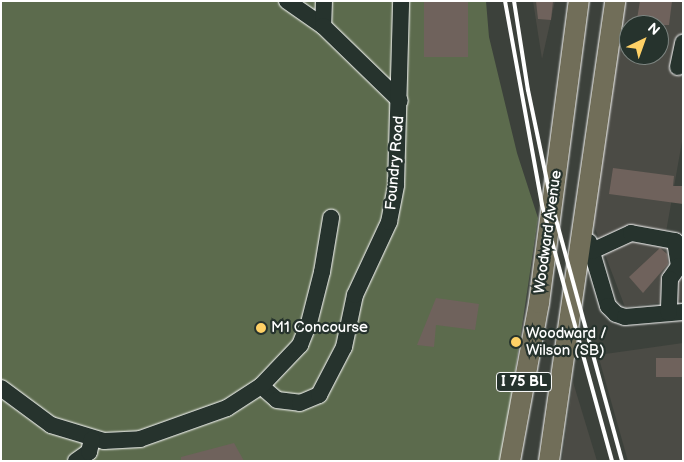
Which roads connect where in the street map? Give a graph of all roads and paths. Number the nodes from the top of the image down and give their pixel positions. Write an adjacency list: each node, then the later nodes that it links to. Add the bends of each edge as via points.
1 (288, 1): 6 (street)
2 (324, 1): 6 (street)
3 (401, 1): 9 (street, Foundry Road)
4 (579, 1): 18 (main road, Woodward Avenue / I 75 BL, via 539,303)
5 (615, 1): 11 (main road, I 75 BL)
6 (324, 26): 9 (street)
7 (683, 43): 8 (street)
8 (678, 68)
9 (400, 101): 14 (street, Foundry Road, via 396,185 389,222 355,295 344,347 331,377 318,395 300,403 277,400)
10 (331, 218): 14 (street, via 322,272 304,336 286,363)
11 (584, 230): 12 (street); 19 (main road, I 75 BL)
12 (592, 251): 13 (street, via 611,311 625,317); 13 (street, via 631,233 675,241 679,266 670,279)
13 (676, 313)
14 (261, 386): 16 (street, via 227,408 154,435 126,442)
15 (1, 388): 16 (street, via 51,425)
16 (92, 439): 17 (street, via 89,452)
17 (76, 461)
18 (510, 461)
19 (549, 461)

